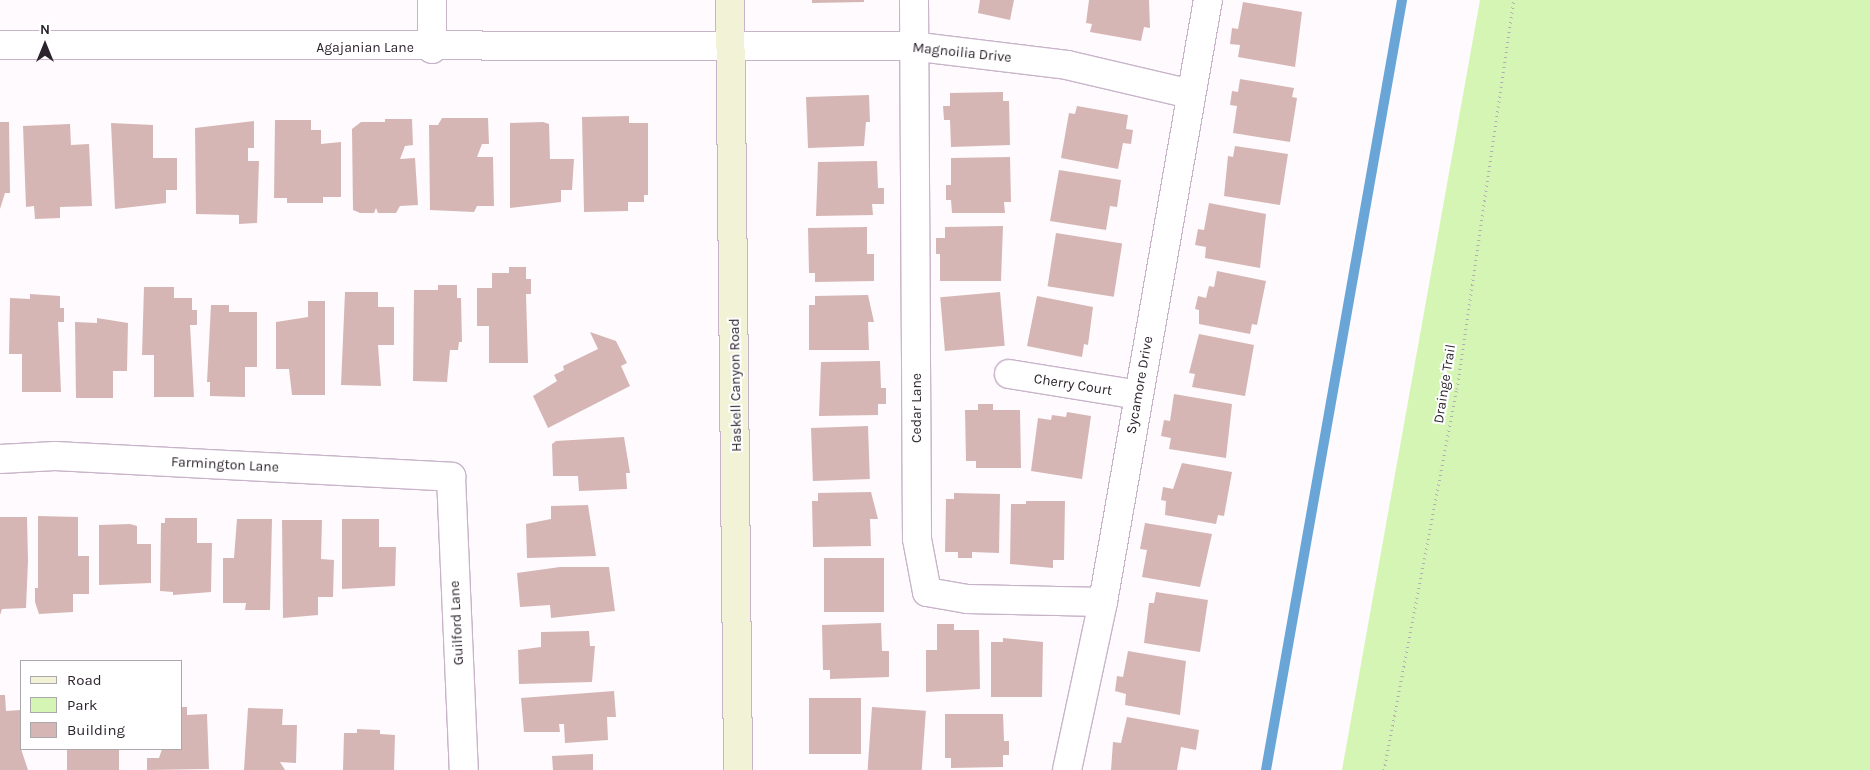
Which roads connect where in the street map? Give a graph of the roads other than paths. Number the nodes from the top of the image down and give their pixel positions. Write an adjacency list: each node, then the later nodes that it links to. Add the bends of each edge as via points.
1 (432, 0): 8 (street)
2 (730, 0): 6 (main road, Haskell Canyon Road)
3 (914, 0): 7 (street)
4 (1208, 0): 9 (street, Sycamore Drive)
5 (0, 45): 8 (street, Agajanian Lane)
6 (730, 45): 7 (street, Magnoilia Drive, via 856,49); 8 (street, Agajanian Lane); 16 (main road, Haskell Canyon Road)
7 (911, 46): 9 (street, Magnoilia Drive, via 1067,65); 14 (street, Cedar Lane, via 917,538 927,592 967,599)
8 (432, 48)
9 (1192, 94): 11 (street, Sycamore Drive)
10 (1008, 374): 11 (street, Cherry Court)
11 (1138, 395): 14 (street, Sycamore Drive)
12 (0, 459): 13 (street, Farmington Lane, via 55,456)
13 (450, 477): 15 (street, Guilford Lane)
14 (1103, 602): 17 (street, Sycamore Drive)
15 (464, 770)
16 (738, 770)
17 (1067, 770)

